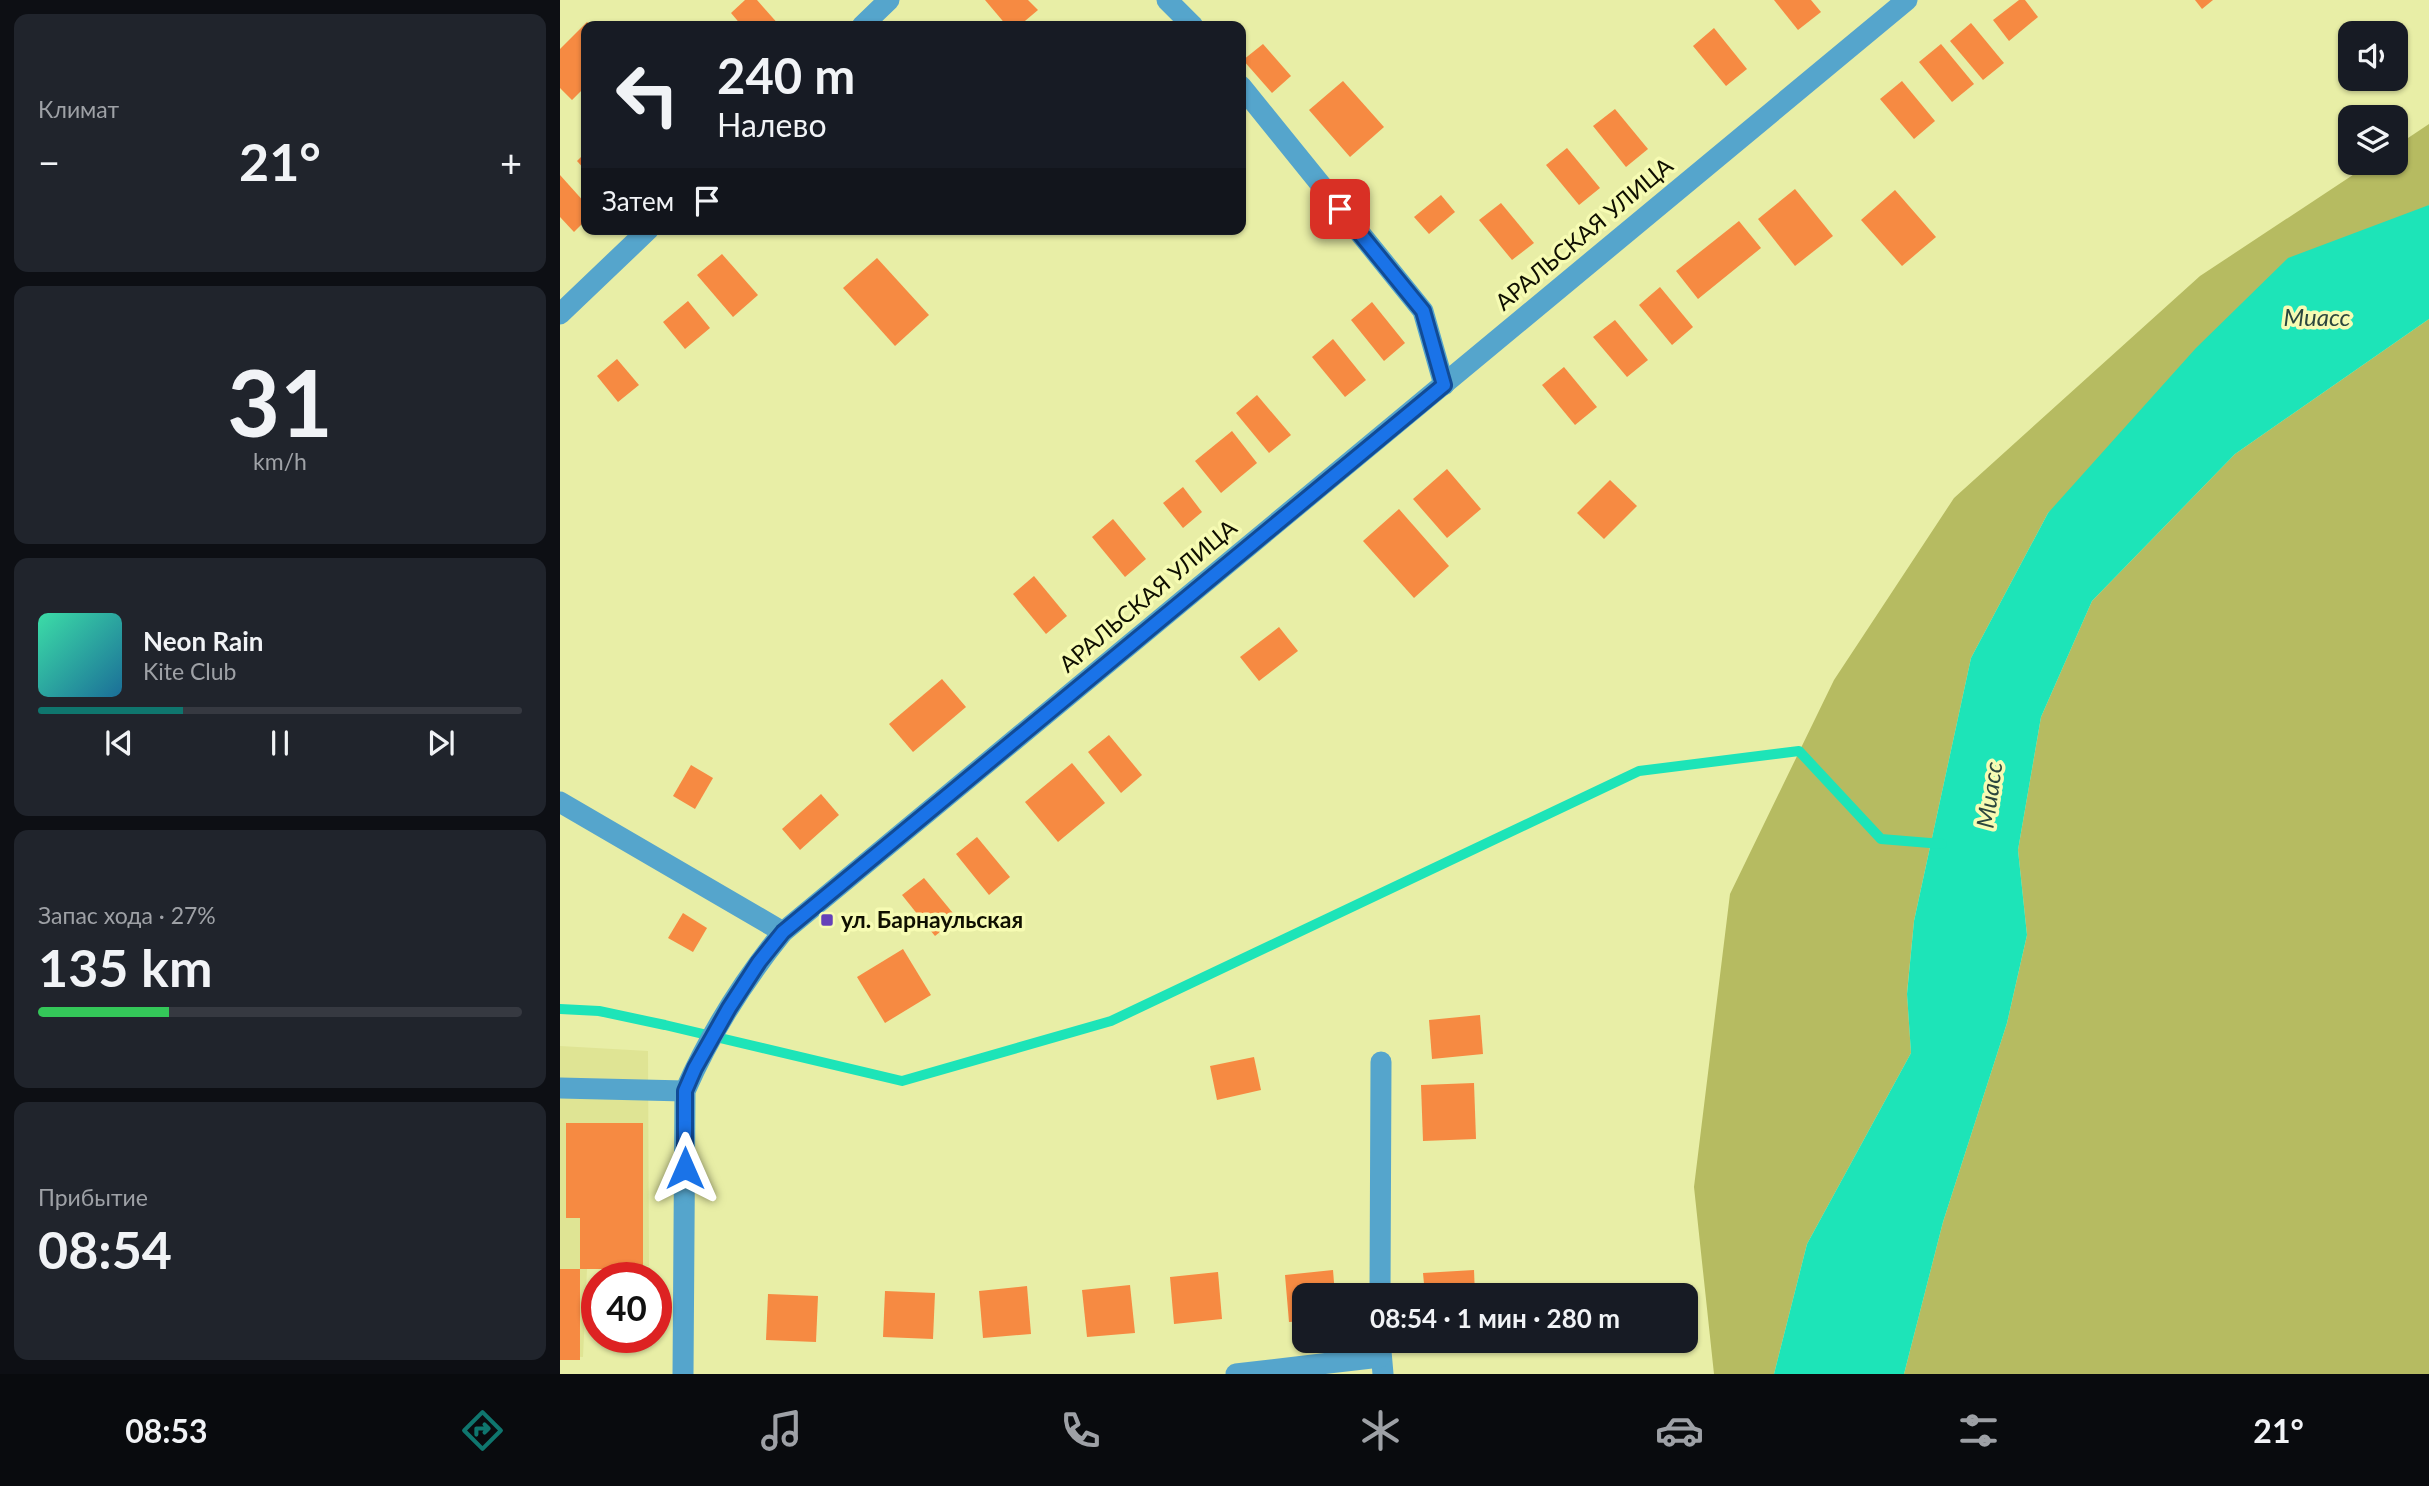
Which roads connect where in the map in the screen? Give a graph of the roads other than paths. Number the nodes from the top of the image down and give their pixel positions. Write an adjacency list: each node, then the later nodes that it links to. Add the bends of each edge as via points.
1 (889, 0): 4 (street)
2 (1167, 0): 5 (street)
3 (1908, 0): 9 (street, АРАЛЬСКАЯ УЛИЦА)
4 (867, 21)
5 (1188, 21)
6 (1246, 92): 9 (street, via 1423,311)
7 (643, 235): 8 (street)
8 (560, 314)
9 (1444, 385): 11 (street, АРАЛЬСКАЯ УЛИЦА)
10 (560, 802): 11 (street)
11 (783, 932): 14 (street, АРАЛЬСКАЯ УЛИЦА, via 729,1008)
12 (1381, 1062): 15 (street)
13 (560, 1088): 14 (street)
14 (685, 1091): 17 (street, АРАЛЬСКАЯ УЛИЦА)
15 (1380, 1283)
16 (1381, 1357): 18 (street)
17 (683, 1374)
18 (1236, 1374)

